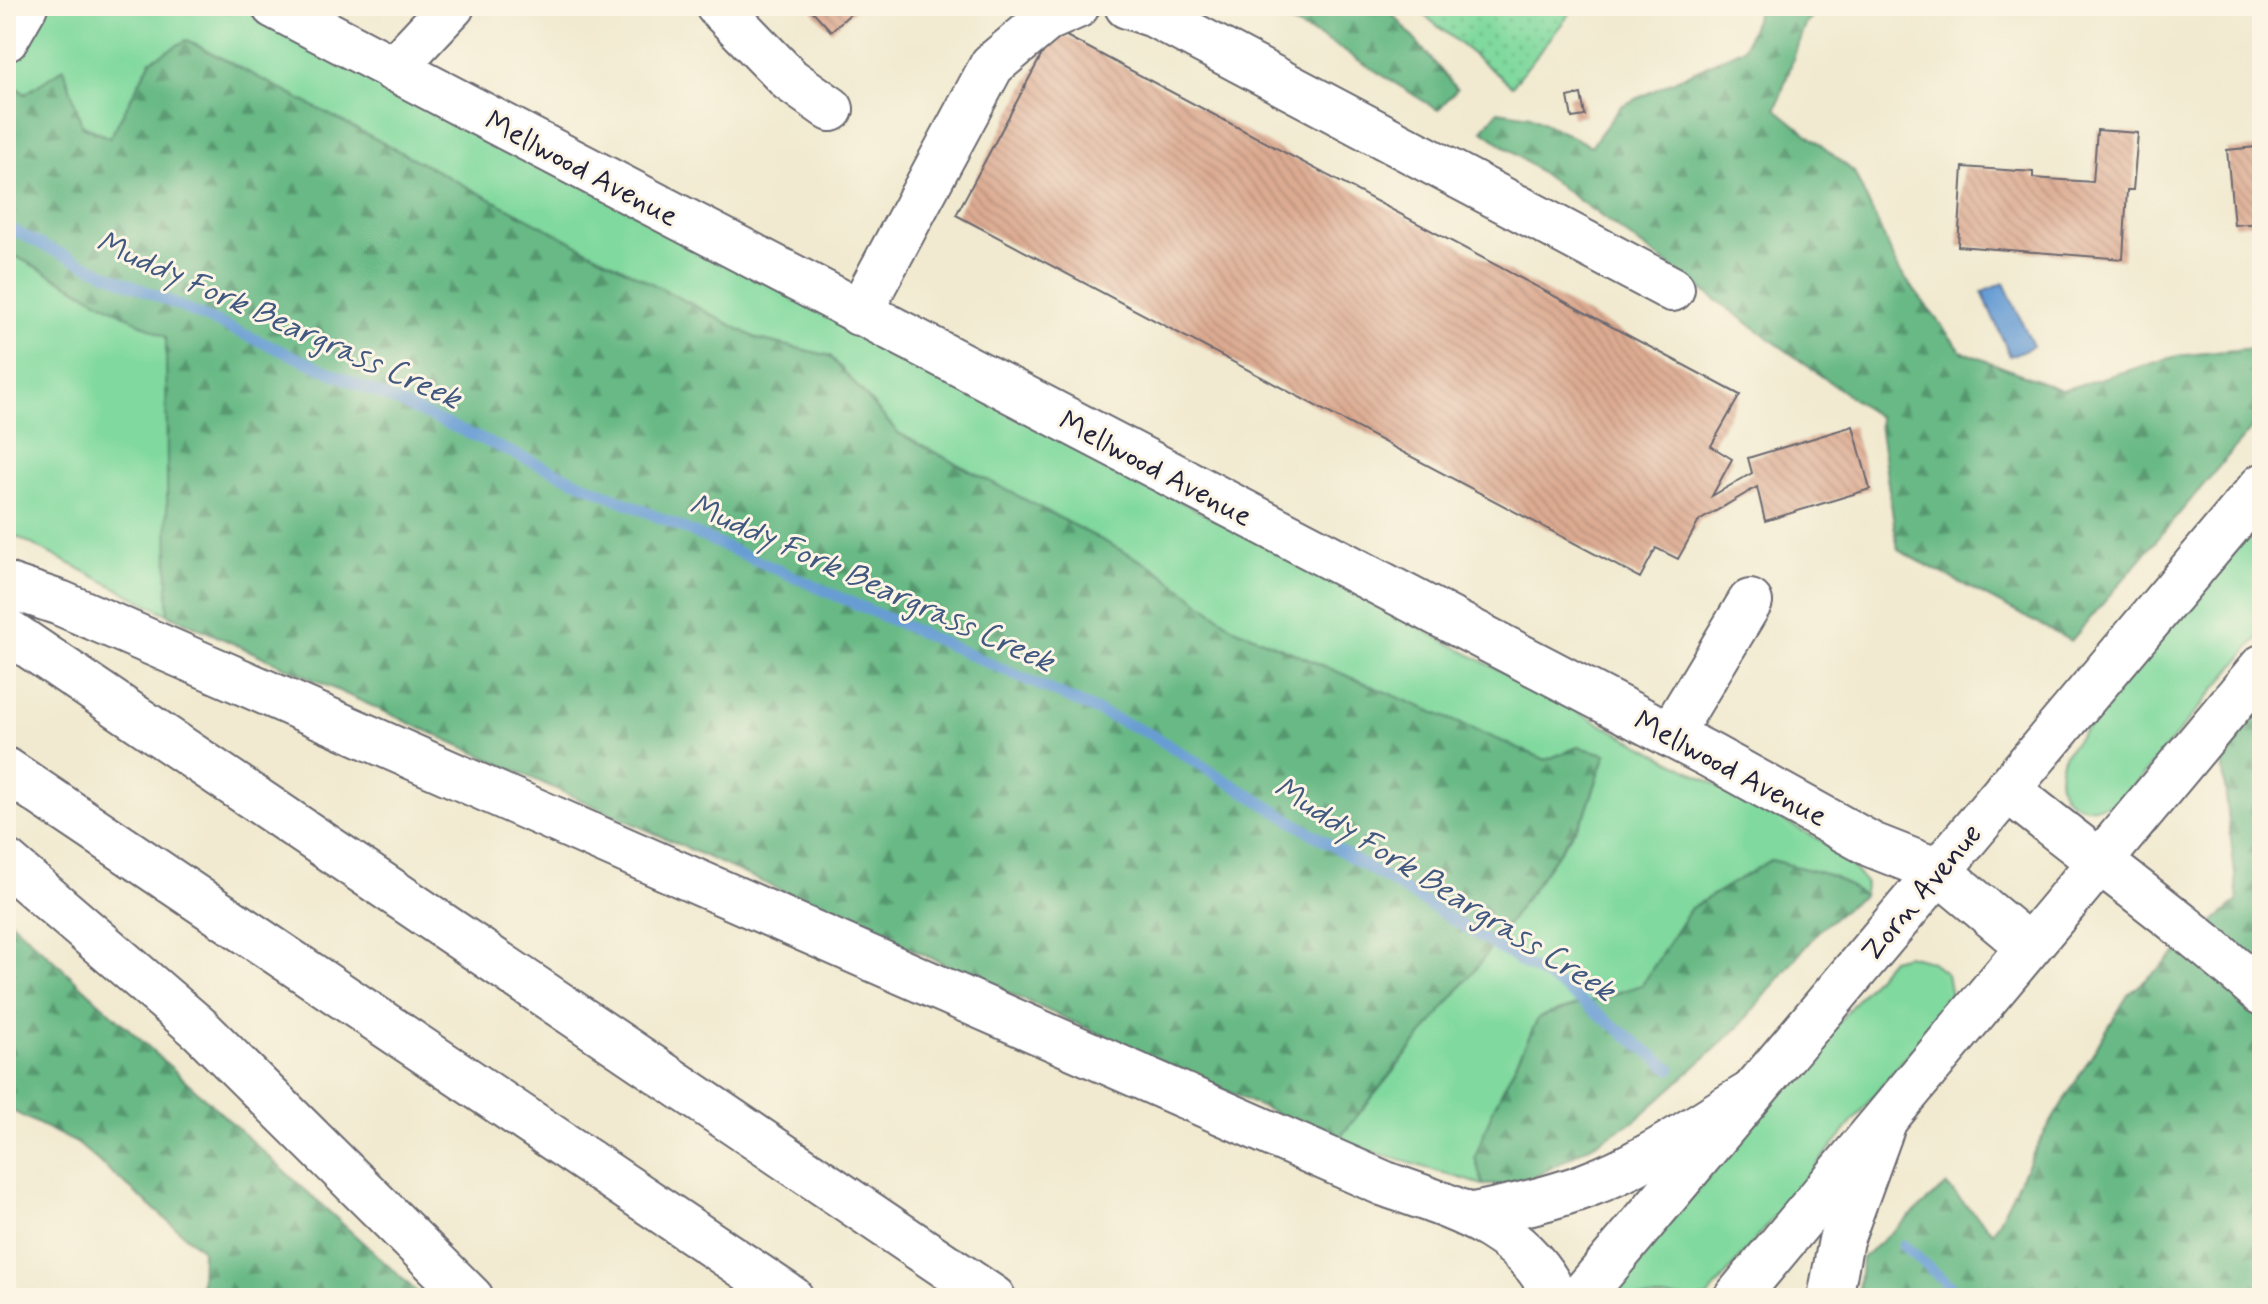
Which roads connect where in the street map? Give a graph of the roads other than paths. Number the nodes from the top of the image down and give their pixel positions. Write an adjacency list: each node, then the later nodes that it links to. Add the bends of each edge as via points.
1 (25, 6): 7 (main road)
2 (274, 6): 8 (main road, Mellwood Avenue)
3 (452, 6): 8 (main road)
4 (718, 6): 9 (main road, via 790,80)
5 (1077, 6): 11 (main road, via 1047,19 992,65)
6 (1127, 6): 10 (main road, via 1154,15)
7 (6, 39)
8 (393, 69): 11 (main road, Mellwood Avenue)
9 (831, 109)
10 (1672, 289)
11 (859, 313): 17 (main road, Mellwood Avenue)
12 (2262, 486): 19 (main road, Zorn Avenue)
13 (6, 585): 27 (main road, via 217,671 1385,1184)
14 (1750, 602): 17 (main road)
15 (6, 630): 30 (main road)
16 (2262, 667): 21 (main road)
17 (1670, 735): 22 (main road, Mellwood Avenue, via 1872,845)
18 (6, 770): 29 (main road)
19 (2007, 789): 21 (main road); 22 (main road, Zorn Avenue)
20 (6, 862): 28 (main road, via 200,1029)
21 (2098, 864): 23 (main road); 24 (main road, via 2194,932)
22 (1938, 871): 23 (main road, Mellwood Avenue); 25 (main road, Zorn Avenue)
23 (2027, 945): 26 (main road)
24 (2262, 993)
25 (1750, 1094): 27 (main road, via 1590,1184); 32 (main road, Zorn Avenue)
26 (1884, 1122): 33 (main road); 34 (main road, via 1841,1240)
27 (1473, 1215): 31 (main road, via 1527,1253)
28 (471, 1298)
29 (791, 1298)
30 (993, 1298)
31 (1556, 1298)
32 (1580, 1298)
33 (1736, 1298)
34 (1830, 1298)

